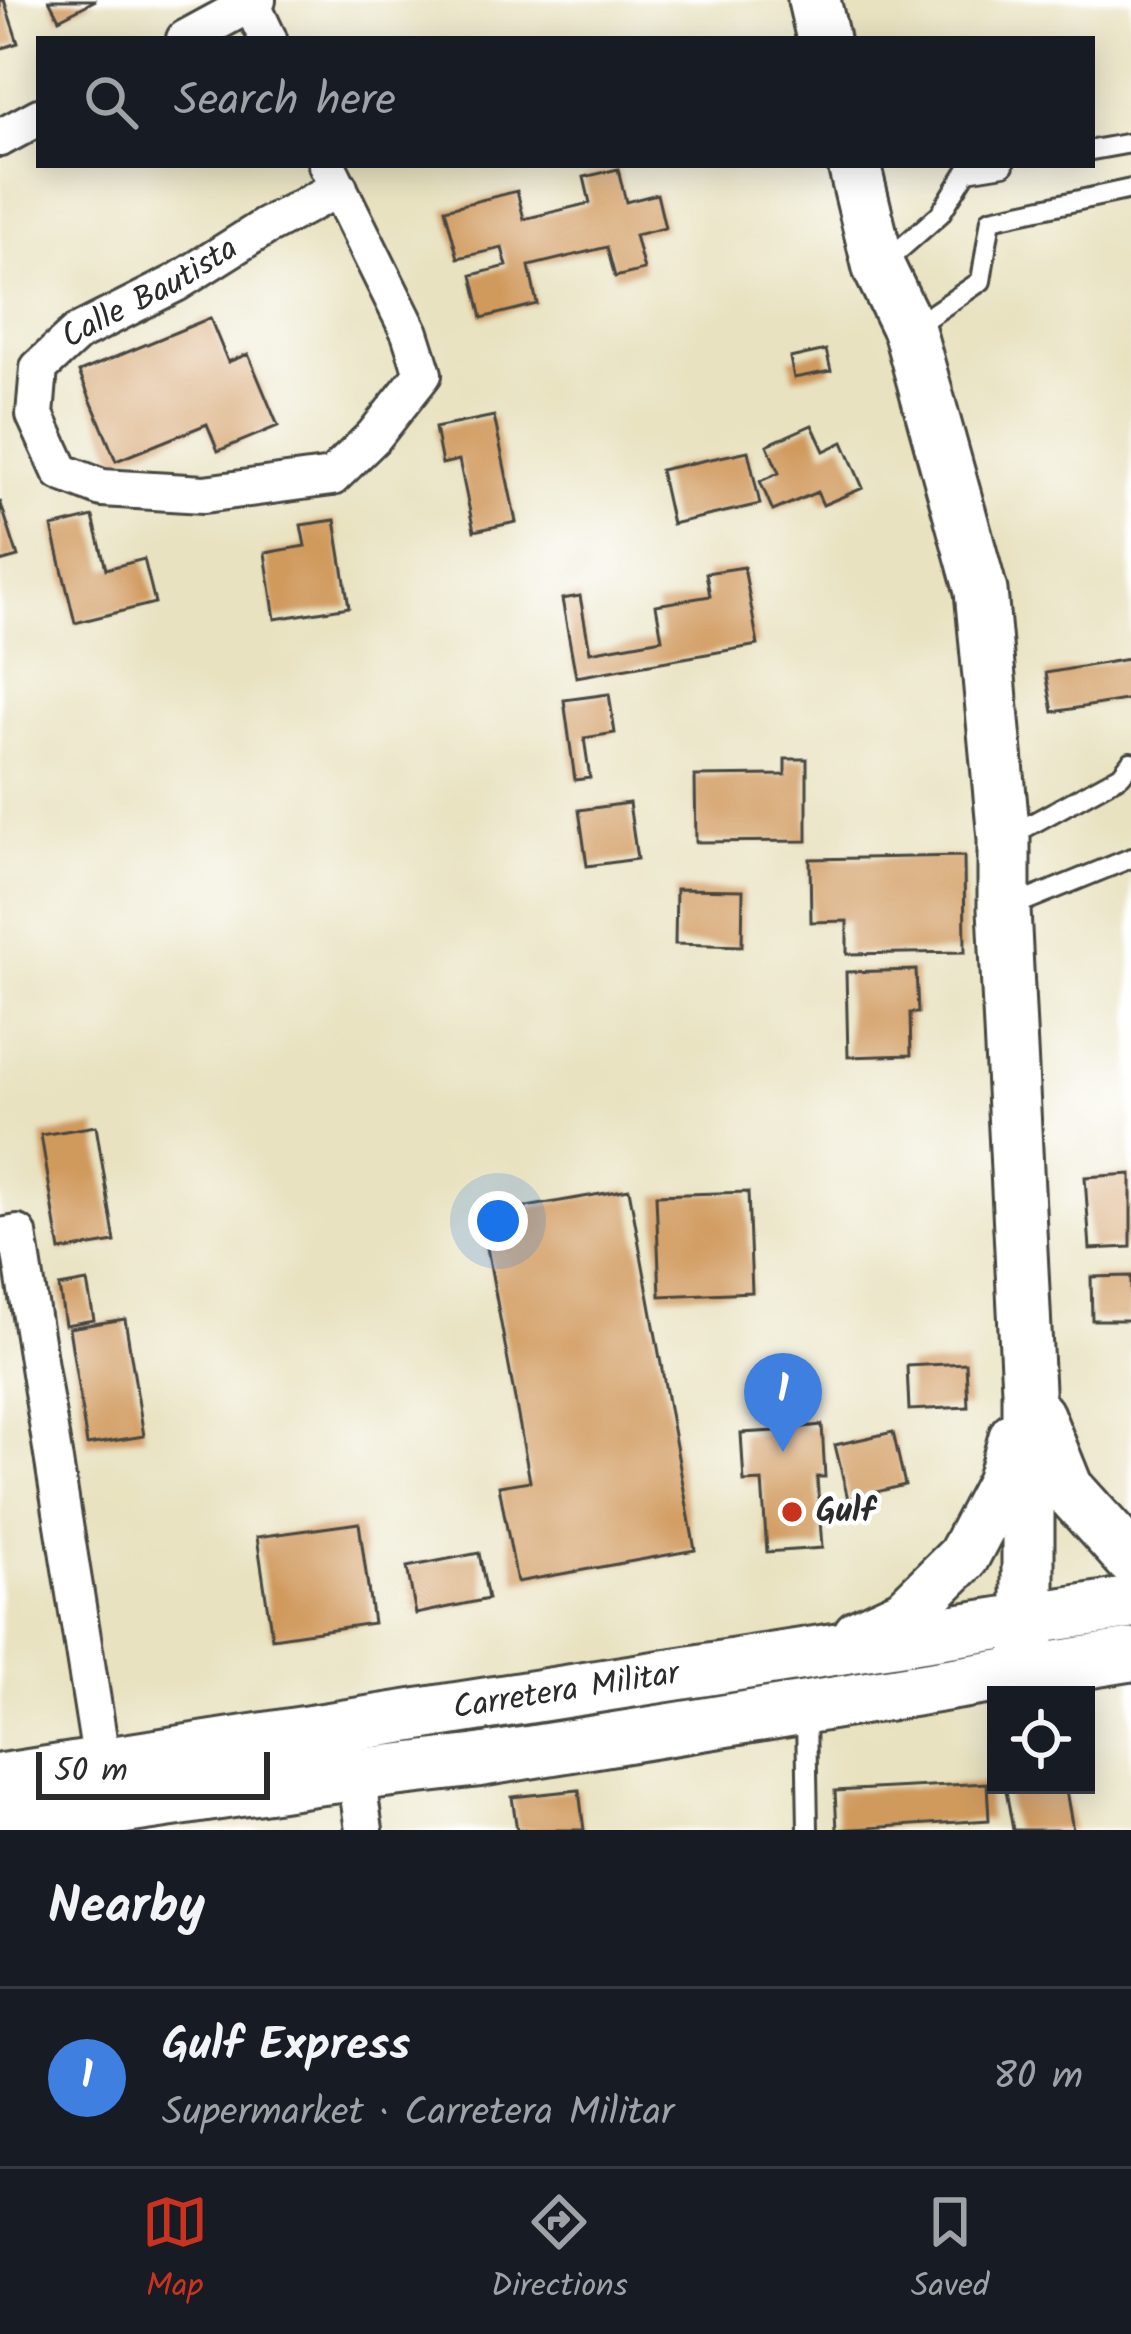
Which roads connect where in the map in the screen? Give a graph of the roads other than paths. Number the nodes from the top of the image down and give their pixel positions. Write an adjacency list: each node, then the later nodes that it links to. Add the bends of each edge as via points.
1 (814, 0): 5 (main road)
2 (254, 2): 3 (street); 4 (street)
3 (191, 36)
4 (267, 36)
5 (822, 36)
6 (36, 119): 7 (street)
7 (0, 138)
8 (1131, 143): 9 (lane)
9 (1095, 149)
10 (855, 168): 14 (main road)
11 (986, 168): 14 (lane, via 968,171 940,214)
12 (333, 176): 12 (street, Calle Bautista, via 423,374 374,436 332,477 204,494 102,488 62,472 35,416 39,368 77,333 176,283)
13 (1131, 190): 15 (lane, via 991,219 981,281)
14 (879, 268): 15 (main road)
15 (909, 330): 17 (main road, via 981,591)
16 (1131, 762): 17 (lane)
17 (1004, 839): 19 (main road)
18 (1131, 858): 19 (lane)
19 (1004, 910): 21 (main road)
20 (0, 1237): 29 (street, via 18,1234)
21 (1028, 1390): 22 (main road, via 1067,1488); 24 (main road); 25 (main road, via 1002,1483 963,1557 905,1613)
22 (1131, 1559)
23 (1131, 1603): 24 (main road, Carretera Militar)
24 (1028, 1620): 25 (main road, Carretera Militar); 27 (main road)
25 (820, 1653): 29 (main road, Carretera Militar)
26 (1131, 1655): 27 (main road, Carretera Militar)
27 (1028, 1683): 28 (main road, Carretera Militar)
28 (806, 1709): 30 (main road, Carretera Militar); 34 (lane)
29 (102, 1764): 31 (main road, Carretera Militar)
30 (356, 1774): 32 (main road, Carretera Militar); 33 (street)
31 (0, 1780)
32 (0, 1826)
33 (364, 1830)
34 (808, 1830)

